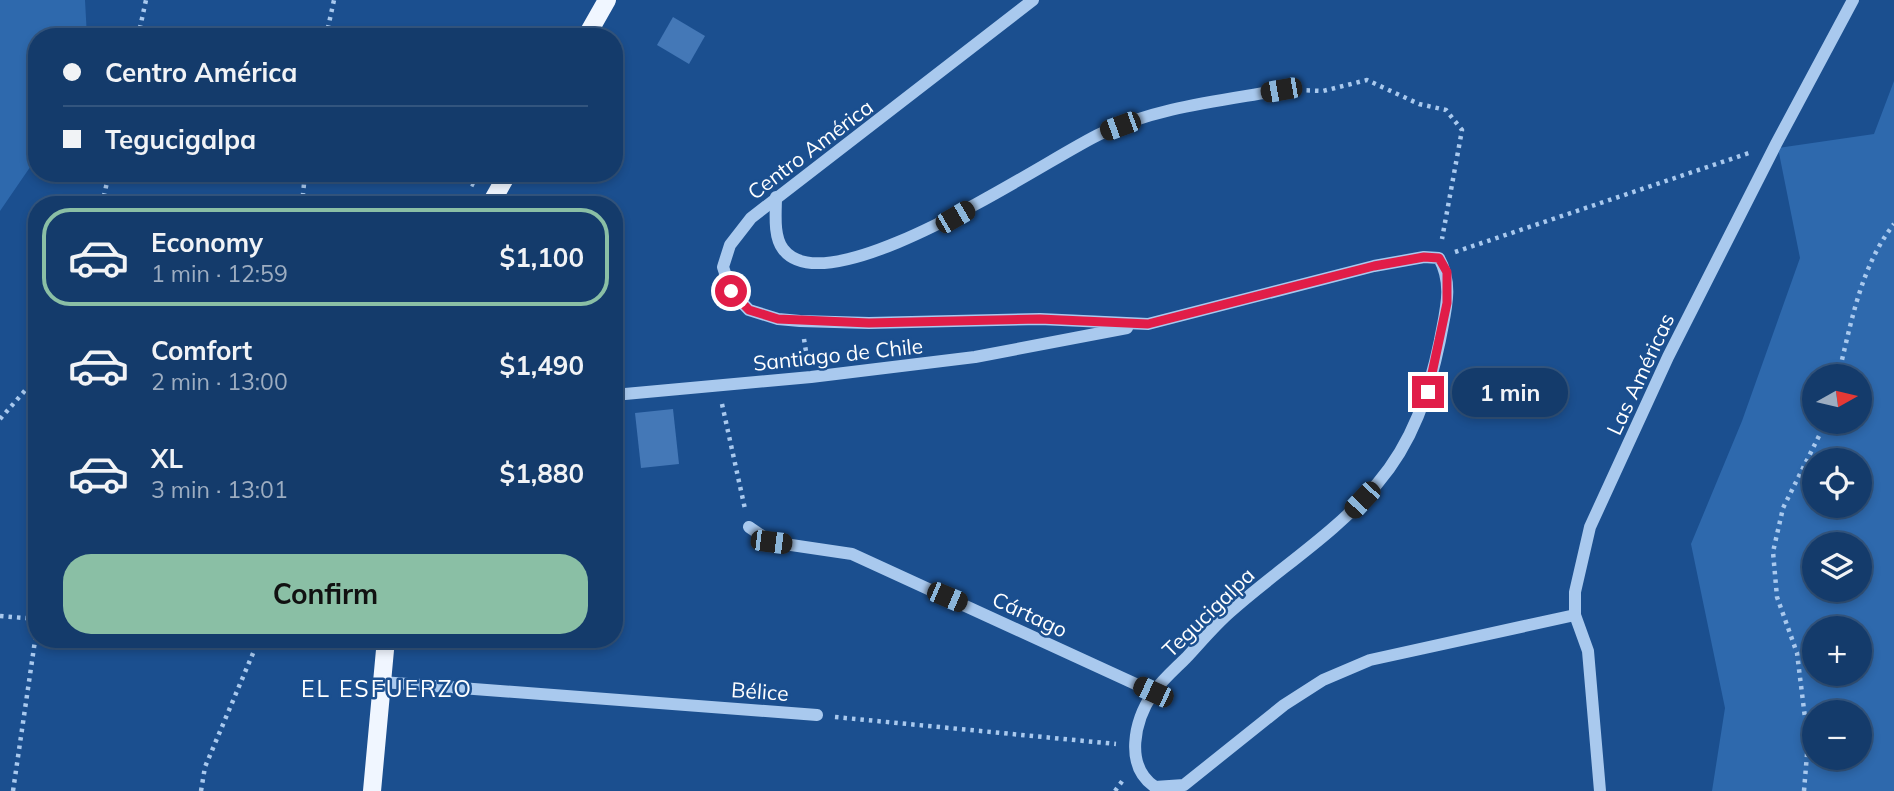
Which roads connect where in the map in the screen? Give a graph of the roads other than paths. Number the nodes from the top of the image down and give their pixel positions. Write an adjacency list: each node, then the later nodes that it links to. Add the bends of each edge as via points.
1 (607, 0): 4 (main road)
2 (1033, 0): 6 (street, Centro América)
3 (1853, 0): 11 (street, Las Américas, via 1668,358 1590,527 1575,592)
4 (591, 28)
5 (1281, 90): 6 (street, via 1162,111 1100,134 936,226 835,261 797,260 782,249)
6 (776, 197): 8 (street, Centro América, via 751,218 730,246 723,267 731,291 749,310 800,321 1040,319)
7 (1439, 258): 8 (street, Centro América, via 1374,266); 14 (street, Tegucigalpa, via 1447,272 1447,303 1436,358 1415,427 1396,458 1346,517 1228,614)
8 (1148, 324): 9 (street, Santiago de Chile, via 975,357)
9 (623, 394)
10 (749, 527): 14 (street, Cártago, via 771,542 852,554)
11 (1575, 615): 14 (street, Tegucigalpa, via 1370,660 1323,680 1284,705 1184,785 1156,788 1144,780 1136,763 1134,745 1140,718); 17 (street, Las Américas, via 1588,651)
12 (385, 648): 13 (main road)
13 (382, 682): 15 (street, Bélice); 16 (main road)
14 (1153, 692)
15 (817, 715)
16 (372, 791)
17 (1600, 791)

